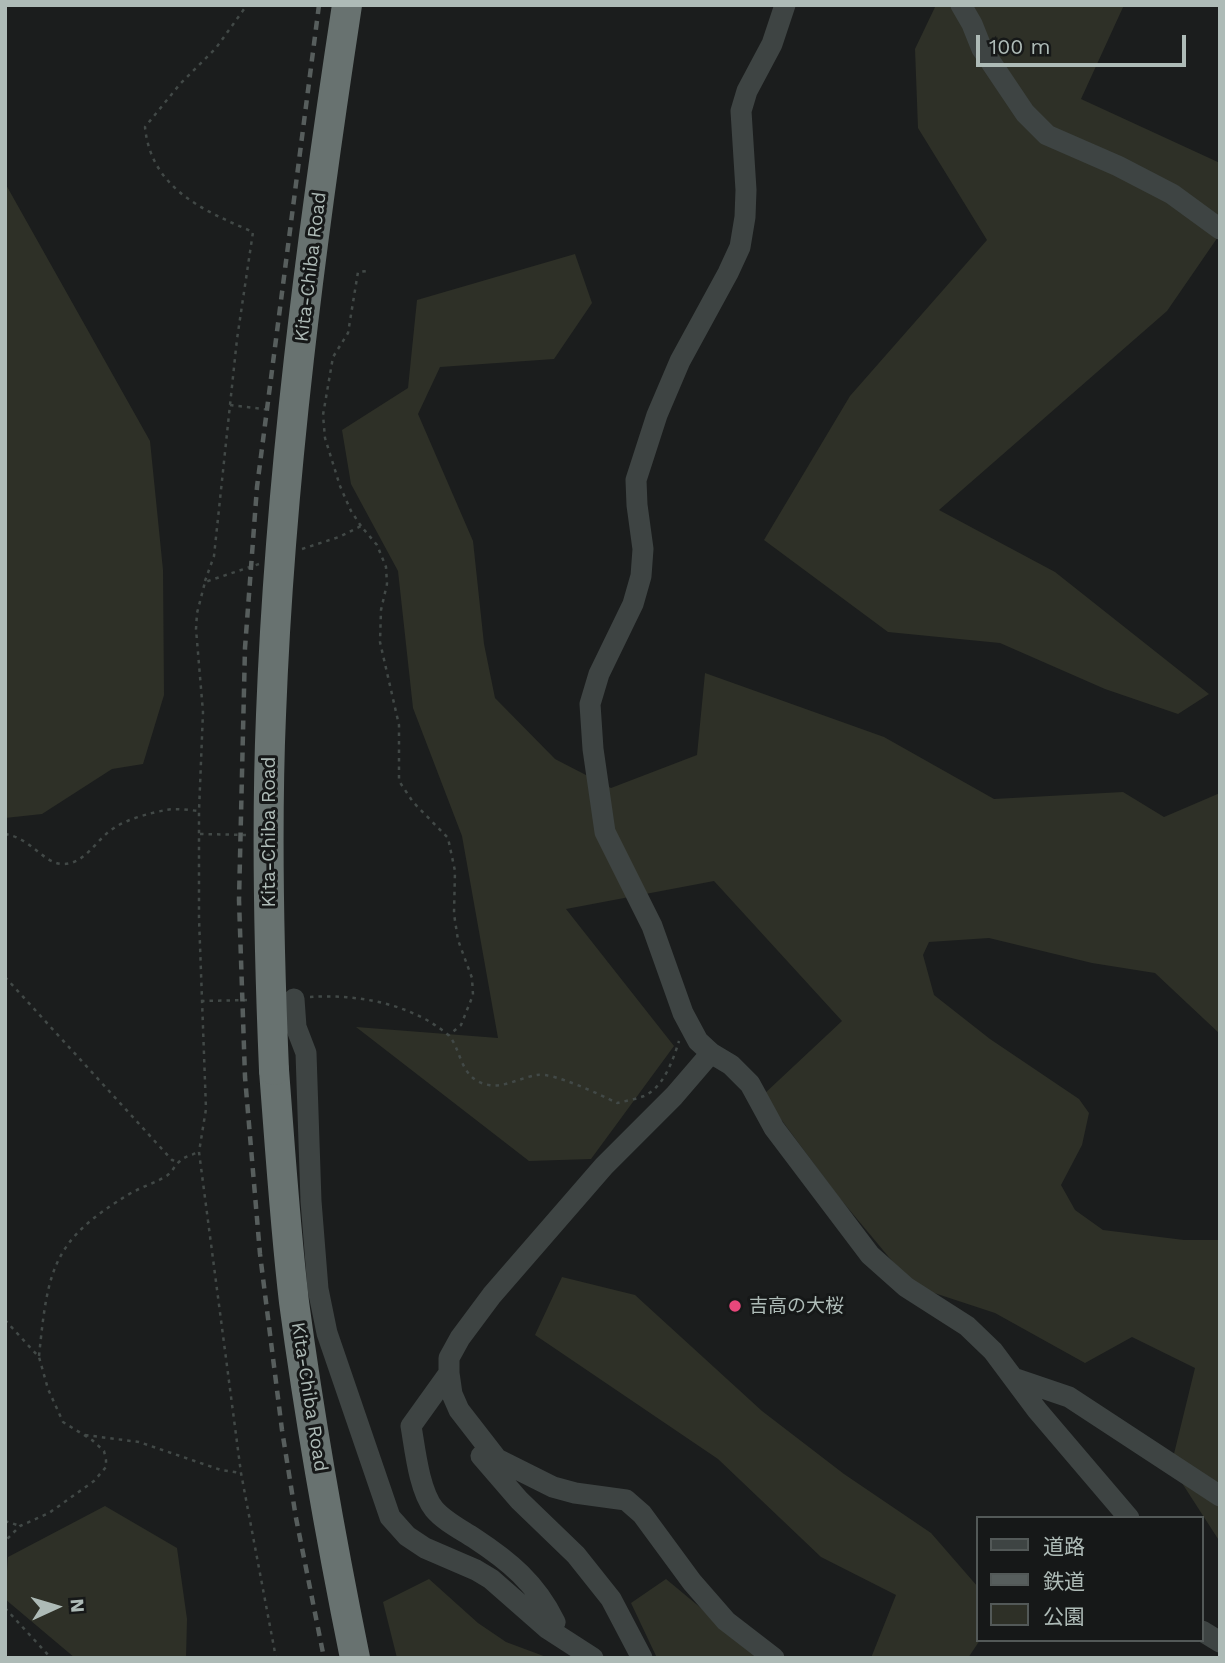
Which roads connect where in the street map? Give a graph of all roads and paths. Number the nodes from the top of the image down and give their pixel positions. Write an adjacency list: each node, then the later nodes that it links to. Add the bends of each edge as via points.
1 (247, 5): 10 (path, via 216,48 145,127 156,167 178,191 208,212 253,232 215,556)
2 (347, 5): 40 (highway, Kita-Chiba Road, bridge, via 301,338 278,587 268,825 274,1070 293,1286 323,1494)
3 (786, 5): 17 (street, via 741,111 746,204 740,247 680,360 646,447 636,480 641,576 590,704 605,832 652,926)
4 (961, 5): 5 (street, via 982,49 1025,113 1046,135 1172,194)
5 (1220, 229)
6 (367, 271): 7 (path, via 358,272 348,333 333,357 323,415 340,486)
7 (361, 526): 8 (path); 18 (path, via 377,545 386,567 380,642 399,725 400,781 413,802 448,838 455,871 454,914 473,995 461,1025)
8 (302, 549)
9 (266, 562): 10 (path)
10 (205, 582): 11 (path, via 196,621 203,712)
11 (198, 811): 12 (path, via 167,809 116,826 74,863 56,863 19,836); 16 (path)
12 (5, 834)
13 (5, 977): 21 (path)
14 (294, 999): 18 (path, via 322,996 397,1006); 35 (street, via 296,1027 306,1053 318,1289 327,1333 390,1517 425,1548 491,1579)
15 (254, 1000): 16 (path)
16 (201, 1001): 20 (path, via 206,1109)
17 (683, 1013): 18 (path, via 668,1071 646,1095 617,1103 540,1074 490,1086 473,1078); 19 (street, via 698,1041)
18 (449, 1035)
19 (711, 1053): 24 (street, via 604,1166 492,1295 460,1338 449,1358); 25 (street, via 750,1084 774,1128 870,1255 906,1287 967,1326)
20 (199, 1152): 21 (path); 28 (path)
21 (178, 1162): 23 (path, via 169,1175 93,1217 70,1239 54,1267 45,1300)
22 (5, 1320): 23 (path)
23 (39, 1357): 27 (path, via 63,1422)
24 (449, 1373): 26 (street); 35 (street, via 411,1426 426,1494 444,1518 508,1560 526,1579 555,1622)
25 (1015, 1379): 29 (street, via 1069,1397); 30 (street)
26 (459, 1410): 42 (street, via 461,1433 519,1500 576,1555 611,1599); 43 (street, via 497,1459 514,1469 553,1487 626,1500 726,1621)
27 (83, 1435): 28 (path, via 139,1442); 32 (path, via 104,1451 106,1467 49,1513)
28 (241, 1474): 39 (path)
29 (1220, 1496)
30 (1127, 1516)
31 (5, 1521): 32 (path)
32 (20, 1526): 33 (path)
33 (5, 1541)
34 (5, 1608): 38 (path)
35 (548, 1629): 41 (street)
36 (1204, 1632): 37 (street)
37 (1220, 1642)
38 (51, 1658)
39 (276, 1658)
40 (355, 1658)
41 (593, 1658)
42 (642, 1658)
43 (774, 1658)

